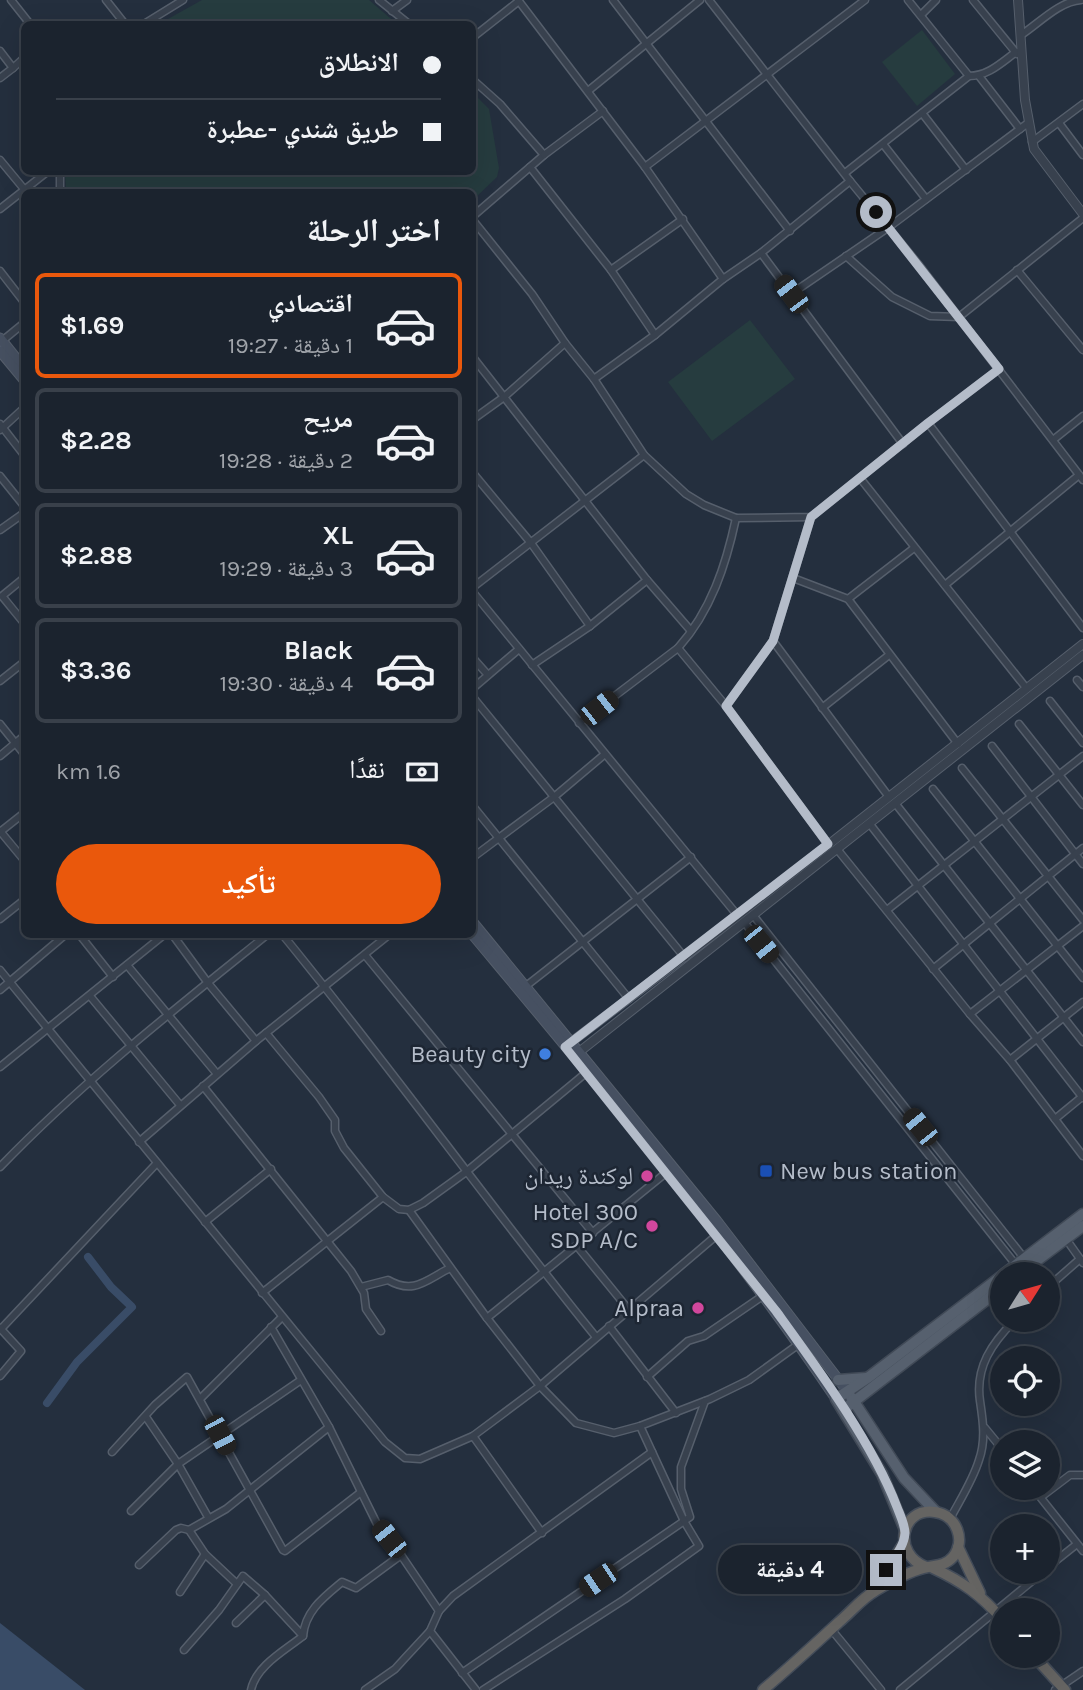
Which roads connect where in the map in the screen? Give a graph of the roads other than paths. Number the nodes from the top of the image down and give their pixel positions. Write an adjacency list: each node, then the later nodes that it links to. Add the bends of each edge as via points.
1 (10, 0): 18 (street)
2 (106, 0): 19 (street)
3 (183, 0): 20 (street)
4 (379, 0): 16 (street)
5 (407, 0): 16 (street)
6 (613, 0): 24 (street)
7 (700, 0): 24 (street)
8 (709, 0): 30 (street)
9 (865, 0): 30 (street)
10 (908, 0): 17 (street)
11 (936, 0): 17 (street)
12 (973, 0): 26 (street)
13 (1018, 0): 23 (street)
14 (518, 1): 22 (street); 35 (street)
15 (1082, 1): 23 (street, via 1064,5)
16 (392, 11): 21 (street)
17 (921, 15): 31 (street)
18 (28, 21)
19 (123, 21)
20 (149, 21)
21 (405, 21)
22 (476, 34)
23 (1021, 35): 28 (street)
24 (646, 43): 35 (street); 39 (street)
25 (0, 51): 29 (street)
26 (1016, 52): 28 (street); 32 (street)
27 (21, 61): 29 (street)
28 (1023, 61): 41 (street)
29 (13, 68): 33 (street)
30 (768, 75): 39 (street); 51 (street)
31 (969, 76): 32 (street); 38 (street)
32 (979, 76): 42 (street)
33 (0, 78)
34 (476, 83): 45 (street)
35 (588, 90): 37 (street)
36 (1083, 104): 40 (street)
37 (603, 111): 45 (street); 48 (street)
38 (922, 113): 44 (street); 50 (street)
39 (704, 121): 48 (street); 63 (street)
40 (1059, 122): 43 (street); 46 (street)
41 (1028, 123): 42 (street); 43 (street)
42 (1020, 129): 50 (street)
43 (1032, 142): 59 (street)
44 (883, 144): 51 (street); 56 (street)
45 (544, 155): 49 (street)
46 (1083, 155)
47 (0, 160): 54 (street)
48 (646, 166): 60 (street)
49 (530, 167): 58 (street); 66 (street)
50 (966, 170): 56 (street)
51 (845, 173): 53 (street)
52 (43, 175): 54 (street)
53 (850, 181): 62 (street); 63 (street)
54 (24, 189)
55 (21, 192): 57 (street)
56 (926, 199): 62 (street)
57 (0, 209)
58 (476, 214)
59 (1083, 216): 67 (street)
60 (683, 219): 66 (street); 69 (street)
61 (476, 223): 76 (street)
62 (889, 227): 65 (street); 72 (street)
63 (790, 231): 64 (street)
64 (761, 253): 69 (street); 70 (street)
65 (846, 256): 70 (street); 72 (street, via 892,297 930,316)
66 (611, 270): 74 (street)
67 (1017, 270): 72 (street); 77 (street)
68 (0, 271): 71 (street)
69 (723, 279): 74 (street)
70 (791, 294): 91 (street)
71 (21, 298)
72 (959, 317): 81 (street)
73 (21, 326): 75 (street)
74 (655, 335): 83 (street)
75 (1, 340): 80 (main road)
76 (565, 343): 83 (street); 84 (street)
77 (1083, 350)
78 (0, 351): 82 (main road)
79 (476, 361): 84 (street)
80 (21, 364)
81 (999, 369): 88 (street); 90 (street)
82 (21, 376)
83 (594, 379): 93 (street)
84 (504, 397): 87 (street); 98 (street)
85 (21, 410): 89 (street)
86 (1083, 416): 90 (street)
87 (476, 417)
88 (928, 423): 91 (street); 104 (street)
89 (1, 427): 92 (street)
90 (1053, 440): 97 (street)
91 (903, 444): 96 (street)
92 (21, 451)
93 (644, 455): 98 (street); 102 (street, via 686,494)
94 (0, 476): 99 (street)
95 (476, 477): 105 (street)
96 (860, 478): 101 (street); 106 (street)
97 (1081, 478): 104 (street)
98 (585, 500): 105 (street); 109 (street)
99 (21, 502)
100 (21, 515): 103 (street)
101 (811, 517): 102 (street); 107 (street)
102 (736, 518): 118 (street, via 726,562)
103 (0, 530)
104 (1010, 531): 110 (street); 117 (street)
105 (531, 543): 111 (street); 116 (street)
106 (914, 548): 110 (street); 114 (street)
107 (793, 578): 114 (street); 119 (street)
108 (21, 580): 113 (street)
109 (648, 580): 116 (street); 118 (street)
110 (945, 585): 133 (street)
111 (476, 586)
112 (476, 594): 122 (street)
113 (1, 597): 115 (street)
114 (848, 599): 123 (street)
115 (21, 620)
116 (590, 625): 127 (street)
117 (1083, 628)
118 (691, 631): 121 (street)
119 (773, 641): 136 (street); 137 (street)
120 (1083, 644): 133 (street)
121 (678, 648): 136 (street); 139 (street)
122 (519, 649): 127 (street); 128 (street)
123 (889, 655): 137 (street); 145 (street)
124 (1083, 655): 138 (street)
125 (476, 662): 128 (street)
126 (21, 664): 130 (street)
127 (532, 665): 139 (street)
128 (488, 676): 131 (street)
129 (1077, 680): 132 (street)
130 (0, 681)
131 (476, 686)
132 (1083, 687)
133 (1027, 689): 138 (street)
134 (476, 701): 154 (street)
135 (1050, 701): 144 (street)
136 (726, 706): 165 (street)
137 (822, 708): 156 (street)
138 (994, 721): 145 (street); 156 (street)
139 (579, 723): 148 (street)
140 (0, 724): 143 (street)
141 (1019, 724): 152 (street)
142 (21, 739): 143 (street)
143 (16, 743): 147 (street); 149 (street)
144 (1083, 743)
145 (958, 744): 156 (street)
146 (992, 746): 155 (street)
147 (21, 750)
148 (605, 754): 154 (street); 171 (street)
149 (0, 756)
150 (1083, 756): 152 (street)
151 (962, 768): 160 (street)
152 (1059, 775): 155 (street); 157 (street)
153 (933, 789): 164 (street)
154 (554, 797): 163 (street); 177 (street)
155 (1030, 797): 160 (street); 168 (street)
156 (892, 800): 161 (street); 165 (street); 173 (street)
157 (1083, 805)
158 (476, 810): 163 (street)
159 (21, 815): 162 (street)
160 (1002, 818): 164 (street); 174 (street)
161 (869, 823): 167 (street); 175 (street)
162 (0, 832): 170 (street)
163 (498, 837): 169 (street); 195 (street)
164 (974, 841): 173 (street); 176 (street)
165 (828, 844): 182 (street)
166 (1083, 848): 168 (street)
167 (837, 849): 179 (street); 180 (street)
168 (1076, 854): 172 (street); 174 (street)
169 (476, 855)
170 (21, 856)
171 (691, 858): 177 (street); 182 (street)
172 (1083, 864)
173 (944, 865): 175 (street); 184 (street)
174 (1048, 876): 176 (street); 183 (street)
175 (917, 886): 179 (street); 196 (street)
176 (1020, 898): 184 (street); 197 (street)
177 (636, 899): 195 (street); 199 (street)
178 (21, 902): 181 (street)
179 (887, 910): 201 (street)
180 (753, 915): 182 (street); 218 (street)
181 (0, 919)
182 (741, 919): 199 (street); 220 (street)
183 (1083, 920)
184 (989, 923): 196 (street); 203 (street)
185 (476, 926): 208 (main road)
186 (1083, 926): 197 (street)
187 (61, 938): 206 (street)
188 (82, 938): 204 (street)
189 (160, 938): 200 (street)
190 (175, 938): 207 (street)
191 (263, 938): 207 (street)
192 (285, 938): 209 (street)
193 (385, 938): 198 (street)
194 (475, 938): 225 (main road)
195 (582, 942): 208 (street); 213 (street)
196 (963, 944): 201 (street); 211 (street)
197 (1057, 946): 203 (street); 205 (street)
198 (365, 954): 209 (street); 237 (street)
199 (687, 960): 213 (street); 227 (street)
200 (127, 965): 204 (street); 216 (street)
201 (933, 969): 215 (street)
202 (0, 970): 206 (street)
203 (1027, 971): 211 (street); 217 (street)
204 (113, 977): 212 (street)
205 (1083, 978)
206 (10, 982): 210 (street); 219 (street)
207 (208, 983): 216 (street); 223 (street)
208 (526, 986): 225 (main road)
209 (326, 987): 221 (street); 243 (street)
210 (0, 990)
211 (1001, 991): 215 (street); 222 (street)
212 (90, 996): 219 (street); 226 (street)
213 (629, 999): 225 (street)
214 (1083, 1002): 217 (street)
215 (970, 1014): 228 (street)
216 (167, 1016): 226 (street); 231 (street)
217 (1063, 1017): 222 (street); 224 (street)
218 (839, 1023): 220 (street); 256 (street)
219 (48, 1030): 229 (street); 232 (street)
220 (830, 1030): 257 (street)
221 (266, 1033): 223 (street); 245 (street, via 319,1097 335,1120 341,1143)
222 (1037, 1038): 228 (street); 234 (street)
223 (256, 1041): 231 (street)
224 (1083, 1042)
225 (568, 1044): 227 (main road)
226 (130, 1045): 232 (street); 235 (street)
227 (576, 1054): 230 (main road); 281 (main road, via 717,1221)
228 (1010, 1060): 236 (street)
229 (0, 1067)
230 (587, 1072): 237 (street); 244 (main road)
231 (217, 1074): 233 (street)
232 (89, 1080): 238 (street); 241 (street)
233 (204, 1086): 235 (street); 242 (street)
234 (1083, 1097): 236 (street)
235 (180, 1105): 238 (street)
236 (1055, 1119): 239 (street)
237 (513, 1133): 243 (street); 250 (street)
238 (139, 1142): 240 (street)
239 (1083, 1156)
240 (157, 1163): 248 (street); 273 (street)
241 (0, 1167)
242 (271, 1169): 248 (street); 253 (street)
243 (466, 1172): 246 (street); 261 (street)
244 (667, 1172): 250 (street); 251 (main road)
245 (383, 1197): 246 (street, via 396,1208); 253 (street)
246 (409, 1210): 260 (street)
247 (1083, 1214): 258 (main road)
248 (205, 1222): 265 (street)
249 (1083, 1226): 252 (main road)
250 (593, 1233): 254 (street)
251 (717, 1235): 266 (main road); 268 (street)
252 (1066, 1239): 255 (street); 259 (main road)
253 (328, 1240): 264 (street); 265 (street)
254 (577, 1246): 261 (street); 268 (street)
255 (1082, 1261): 262 (street)
256 (1017, 1262)
257 (1017, 1262)
258 (1025, 1262)
259 (1027, 1262)
260 (450, 1268): 264 (street, via 413,1286 401,1287 388,1280); 270 (street)
261 (543, 1273): 270 (street); 276 (street)
262 (1060, 1278)
263 (990, 1285): 282 (main road)
264 (361, 1287): 274 (street, via 366,1309)
265 (262, 1293): 269 (street)
266 (764, 1295): 277 (main road); 279 (street, via 688,1342)
267 (990, 1296): 282 (main road)
268 (629, 1310): 271 (street)
269 (282, 1317): 272 (street); 297 (street, via 385,1442 405,1458 420,1459)
270 (487, 1318): 283 (street)
271 (610, 1326): 276 (street); 279 (street)
272 (271, 1327): 280 (street); 285 (street)
273 (1, 1328): 278 (street, via 22,1351)
274 (381, 1331)
275 (1005, 1332): 294 (street, via 989,1350 979,1377)
276 (596, 1337): 283 (street)
277 (800, 1344): 286 (main road); 287 (street, via 749,1380)
278 (0, 1376)
279 (648, 1377): 290 (street)
280 (301, 1380): 293 (street); 296 (street)
281 (838, 1380): 282 (main road); 284 (main road)
282 (872, 1380): 284 (main road); 289 (main road)
283 (540, 1386): 292 (street, via 576,1423 587,1428 614,1433); 297 (street)
284 (851, 1396): 286 (main road); 288 (main road); 289 (main road)
285 (200, 1399): 291 (street, via 185,1377); 296 (street)
286 (836, 1399): 288 (main road)
287 (705, 1401): 290 (street); 310 (street, via 681,1467 681,1489 690,1517)
288 (843, 1410): 312 (main road, via 882,1474)
289 (861, 1412): 307 (main road, via 904,1478)
290 (676, 1413): 292 (street)
291 (146, 1417): 298 (street); 300 (street)
292 (640, 1426): 299 (street)
293 (329, 1427): 303 (street); 304 (street)
294 (985, 1428): 295 (street); 309 (street, via 980,1460)
295 (990, 1434)
296 (220, 1435): 300 (street); 303 (street)
297 (473, 1436): 313 (street)
298 (112, 1452)
299 (652, 1452): 310 (street); 313 (street)
300 (178, 1464): 306 (street); 308 (street)
301 (1083, 1475): 302 (street, via 1070,1475)
302 (1060, 1483)
303 (250, 1489): 304 (street, via 285,1551); 308 (street)
304 (361, 1492): 319 (street, via 377,1524)
305 (1043, 1500): 315 (street)
306 (131, 1511)
307 (936, 1512): 309 (highway); 312 (highway, via 918,1515)
308 (208, 1517): 311 (street)
309 (950, 1519): 316 (highway, via 958,1532)
310 (684, 1521): 340 (street); 347 (street, via 699,1546)
311 (189, 1530): 318 (street); 321 (street, via 176,1530)
312 (905, 1530): 314 (highway)
313 (541, 1533): 331 (street)
314 (904, 1543): 322 (highway, via 911,1559); 326 (highway)
315 (1077, 1544): 317 (street); 320 (street)
316 (958, 1547): 322 (highway, via 949,1561); 328 (highway)
317 (1083, 1551)
318 (205, 1554): 323 (street); 325 (street)
319 (401, 1555): 331 (street); 336 (street, via 356,1588 342,1582 304,1623)
320 (1060, 1557)
321 (139, 1565)
322 (929, 1567): 326 (highway); 328 (highway)
323 (237, 1584): 327 (street, via 245,1576); 337 (street)
324 (1028, 1584): 329 (street)
325 (180, 1592)
326 (872, 1592): 334 (highway)
327 (265, 1595): 333 (street); 336 (street)
328 (982, 1596): 330 (highway)
329 (1011, 1598)
330 (990, 1605)
331 (439, 1611): 335 (street)
332 (990, 1615): 350 (street)
333 (236, 1623)
334 (831, 1629): 348 (highway); 349 (street)
335 (430, 1631): 340 (street); 341 (street, via 395,1669)
336 (303, 1636): 343 (street, via 261,1670)
337 (184, 1650)
338 (1044, 1668): 342 (highway)
339 (1083, 1671): 342 (street)
340 (462, 1673): 346 (street)
341 (374, 1684): 344 (street); 345 (street)
342 (1061, 1689)
343 (251, 1690)
344 (365, 1690)
345 (379, 1690)
346 (475, 1690)
347 (484, 1690)
348 (764, 1690)
349 (881, 1690)
350 (900, 1690)

